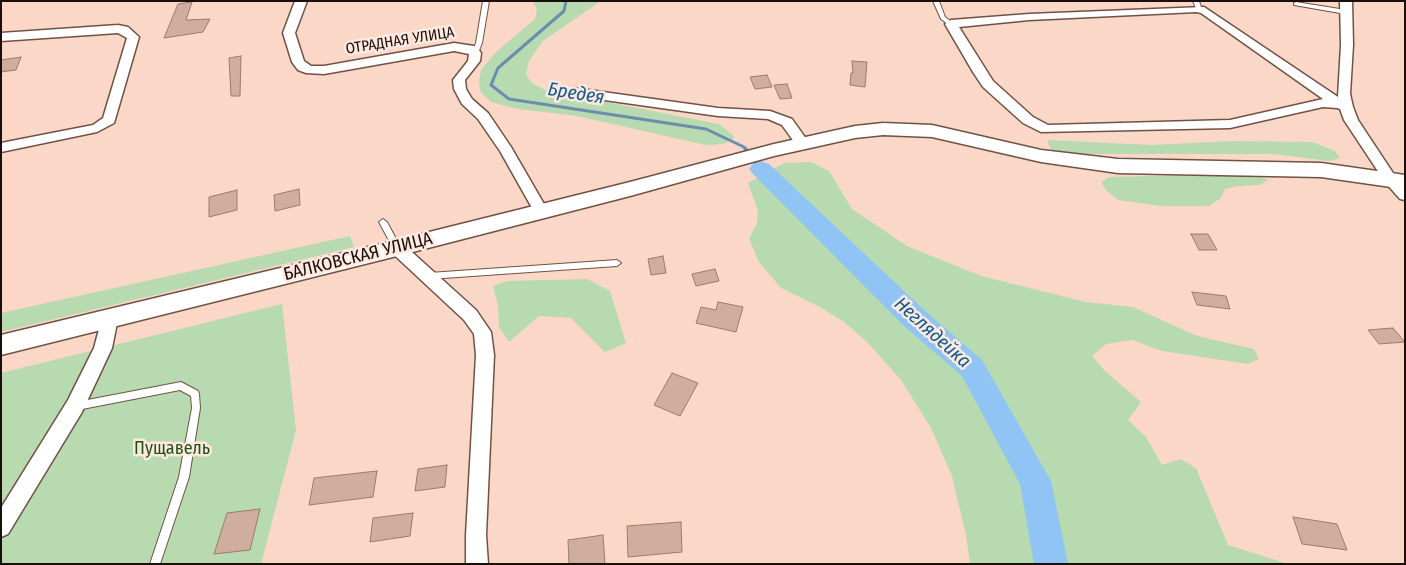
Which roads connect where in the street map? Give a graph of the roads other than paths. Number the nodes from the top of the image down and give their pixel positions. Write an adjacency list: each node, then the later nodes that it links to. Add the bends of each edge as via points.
1 (301, 1): 9 (street, ОТРАДНАЯ УЛИЦА, via 289,33 298,62 310,70 454,47 470,48)
2 (486, 1): 9 (lane)
3 (936, 1): 7 (lane, via 943,18)
4 (1296, 4): 6 (lane)
5 (1197, 5): 7 (street); 11 (street)
6 (1346, 7): 11 (street, via 1347,46)
7 (952, 24): 11 (street, via 988,84 1028,120 1046,129 1230,124 1323,103)
8 (1, 37): 13 (street, via 118,29 133,37 109,120 97,128)
9 (475, 53): 16 (street, ОТРАДНАЯ УЛИЦА, via 474,61 459,80 460,89 506,150)
10 (574, 92): 12 (street, via 718,112 770,115 787,122)
11 (1342, 106): 14 (street)
12 (802, 143): 14 (main road, БАЛКОВСКАЯ УЛИЦА, via 855,132 907,129 932,131 1041,156 1118,166 1322,170); 16 (main road, БАЛКОВСКАЯ УЛИЦА)
13 (1, 148)
14 (1398, 180): 15 (street)
15 (1405, 195)
16 (541, 211): 18 (main road, БАЛКОВСКАЯ УЛИЦА)
17 (383, 222): 18 (lane)
18 (397, 248): 20 (street); 21 (main road, БАЛКОВСКАЯ УЛИЦА)
19 (617, 263): 20 (lane)
20 (427, 276): 26 (street, via 470,315 482,332 485,355)
21 (110, 318): 22 (main road, БАЛКОВСКАЯ УЛИЦА); 23 (street, via 103,348)
22 (1, 345)
23 (75, 406): 24 (street); 25 (lane, via 181,386 195,394 196,408 184,476)
24 (1, 527)
25 (155, 564)
26 (477, 564)

